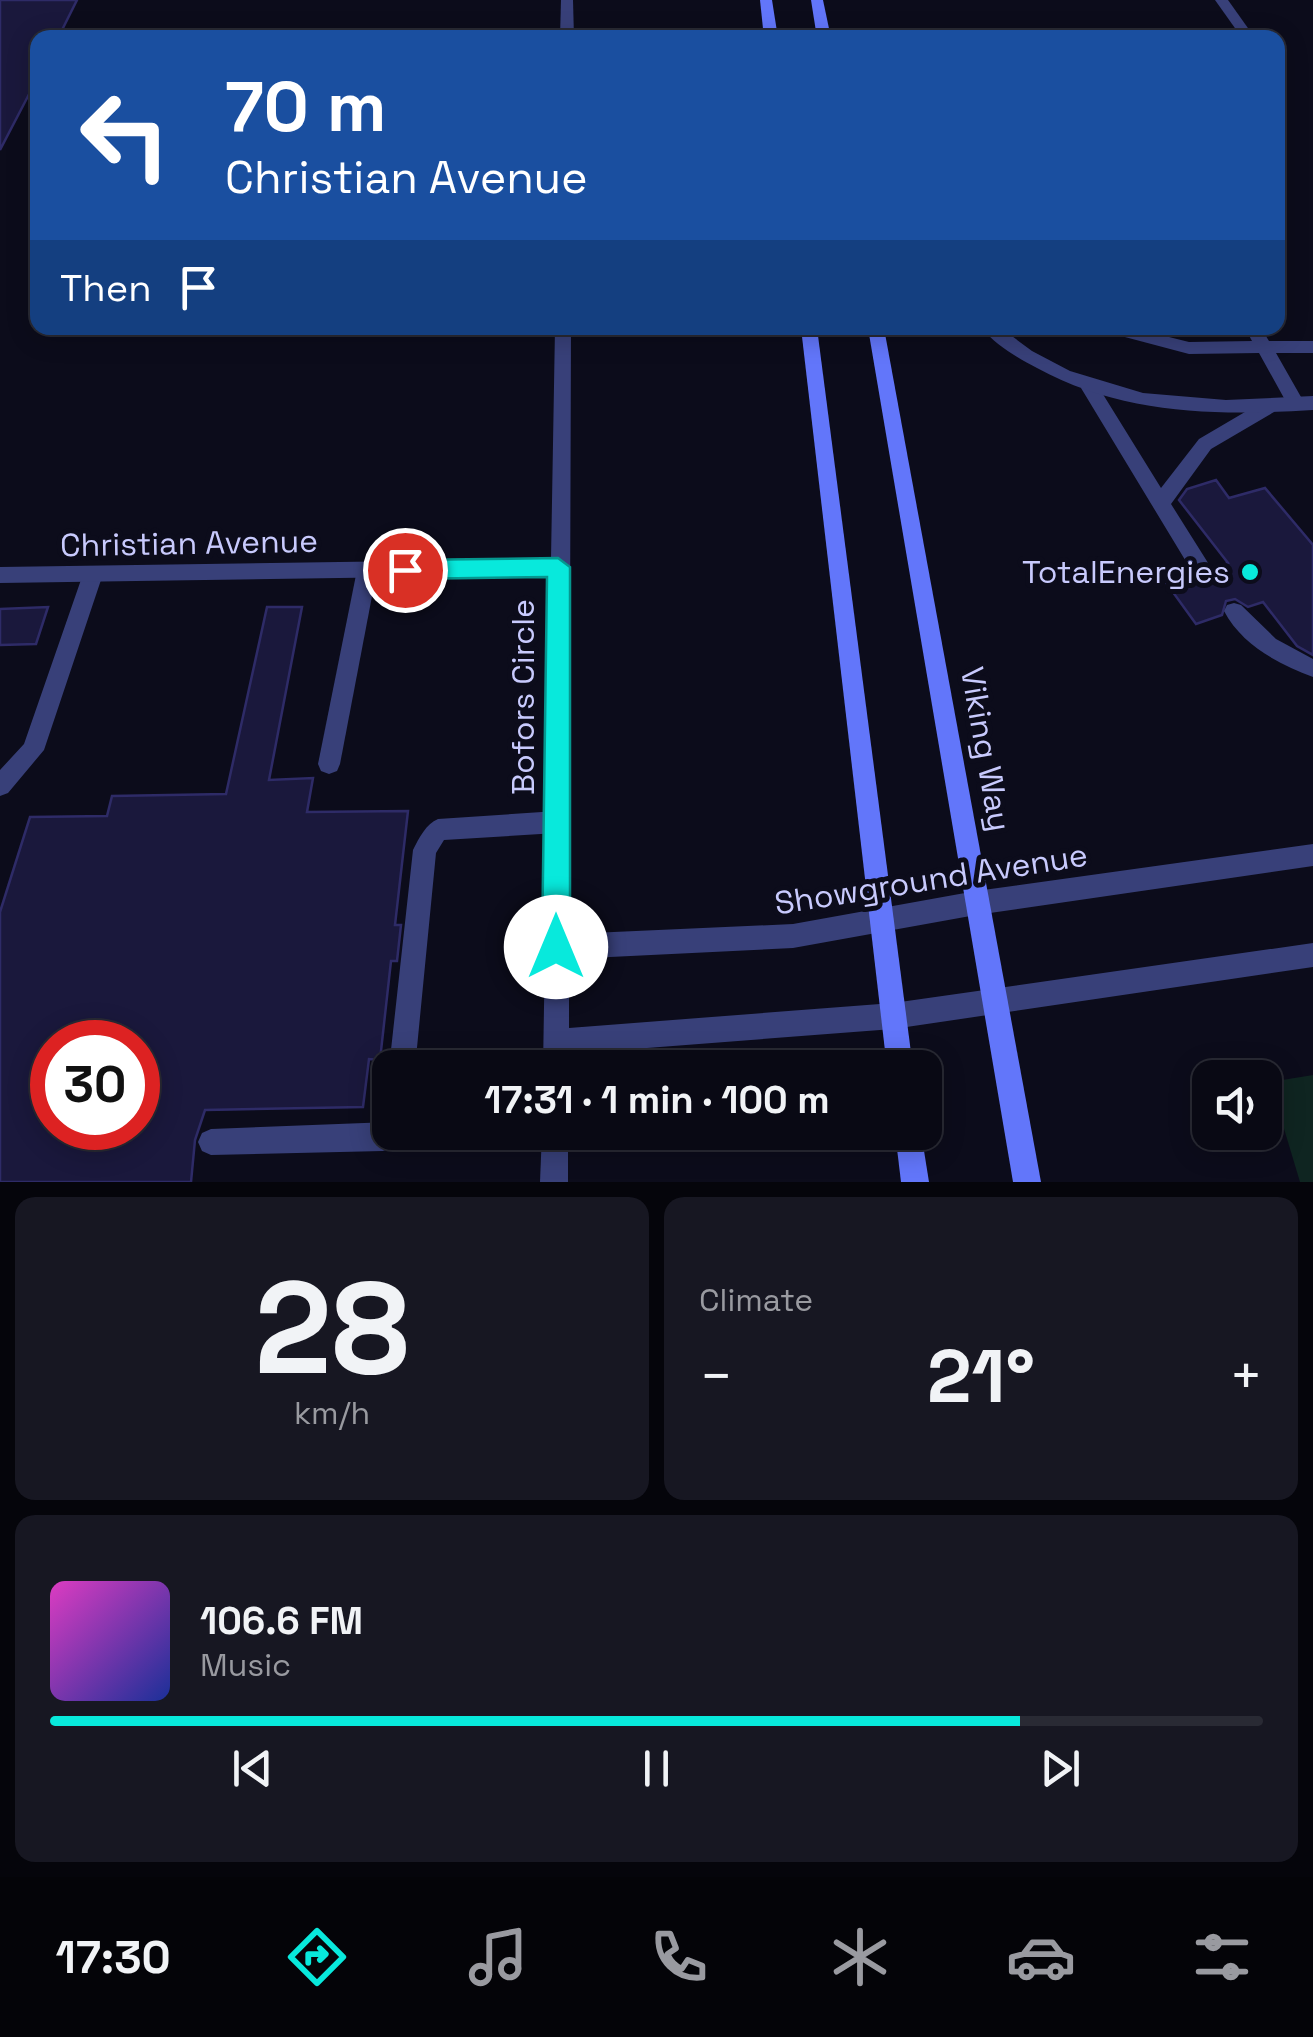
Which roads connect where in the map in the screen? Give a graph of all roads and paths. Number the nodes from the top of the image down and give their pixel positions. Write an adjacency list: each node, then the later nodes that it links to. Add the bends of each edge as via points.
1 (567, 0): 5 (street)
2 (766, 0): 6 (main road)
3 (818, 0): 7 (main road)
4 (1221, 0): 8 (street)
5 (568, 30)
6 (771, 30)
7 (823, 30)
8 (1243, 30)
9 (563, 335): 21 (street, Bofors Circle)
10 (809, 335): 33 (main road)
11 (877, 335): 32 (main road, Viking Way)
12 (1000, 335): 17 (street)
13 (1139, 335): 16 (street, via 1189,348)
14 (1257, 335): 16 (street)
15 (1313, 347): 16 (street)
16 (1266, 350): 18 (street)
17 (1090, 388): 19 (street, via 1173,407); 20 (street)
18 (1305, 404): 19 (street)
19 (1268, 407): 20 (street, via 1206,444)
20 (1161, 503): 23 (street)
21 (558, 567): 22 (street, Christian Avenue); 30 (street, Bofors Circle)
22 (366, 570): 24 (street, Christian Avenue); 28 (street)
23 (1204, 572)
24 (93, 574): 25 (street, Christian Avenue); 29 (street, via 33,750)
25 (0, 575)
26 (1234, 611): 27 (street, via 1274,652)
27 (1313, 668)
28 (329, 764)
29 (0, 786)
30 (557, 822): 34 (street, Bofors Circle); 38 (street, via 438,830 431,837)
31 (1313, 854): 32 (street, Showground Avenue)
32 (976, 903): 33 (street, Showground Avenue); 36 (main road, Viking Way)
33 (880, 921): 34 (street, Showground Avenue, via 793,936); 37 (main road)
34 (556, 947): 39 (street, Bofors Circle)
35 (1313, 955): 36 (street)
36 (993, 1002): 37 (street); 48 (main road, Viking Way)
37 (893, 1016): 40 (street); 41 (main road)
38 (404, 1050)
39 (556, 1050)
40 (599, 1050)
41 (898, 1050)
42 (372, 1138): 43 (street)
43 (210, 1142)
44 (555, 1150): 46 (street)
45 (911, 1150): 47 (main road)
46 (554, 1182)
47 (915, 1182)
48 (1027, 1182)

